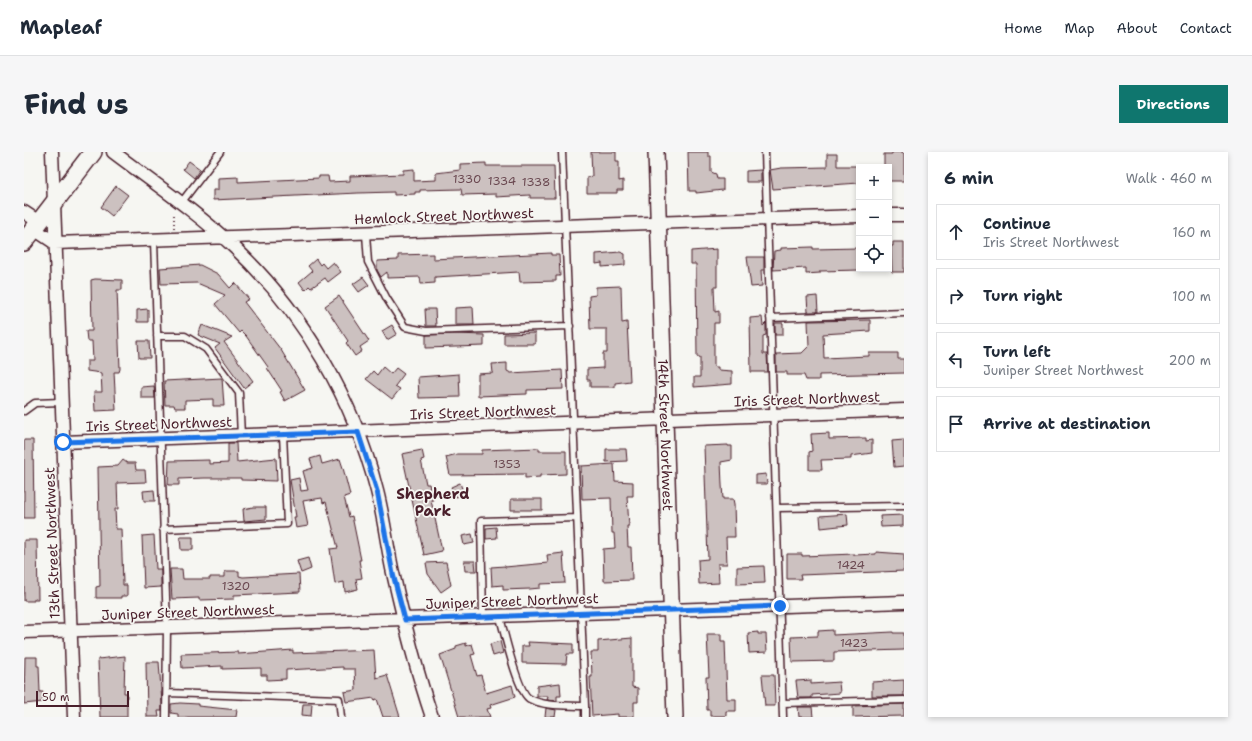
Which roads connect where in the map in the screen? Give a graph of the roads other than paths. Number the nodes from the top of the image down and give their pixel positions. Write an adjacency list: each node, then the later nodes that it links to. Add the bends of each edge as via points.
1 (52, 152): 8 (street, 13th Street Northwest)
2 (93, 152): 8 (main road)
3 (113, 152): 9 (street)
4 (220, 152): 9 (lane)
5 (562, 152): 16 (lane)
6 (656, 152): 15 (street, 14th Street Northwest)
7 (765, 152): 14 (lane)
8 (53, 202): 17 (main road); 21 (street, 13th Street Northwest)
9 (181, 204): 19 (street)
10 (24, 212): 17 (street)
11 (892, 215): 12 (street)
12 (904, 215)
13 (856, 216): 14 (street, Hemlock Street Northwest)
14 (767, 220): 15 (street, Hemlock Street Northwest); 23 (lane)
15 (658, 224): 16 (street, Hemlock Street Northwest); 30 (street, 14th Street Northwest)
16 (566, 227): 18 (street, Hemlock Street Northwest); 24 (lane)
17 (32, 231): 21 (street)
18 (366, 234): 19 (street, Hemlock Street Northwest); 24 (lane, via 368,262 405,327 426,331)
19 (224, 239): 20 (street, Hemlock Street Northwest); 32 (street, via 265,279 300,325 326,366)
20 (154, 241): 21 (street, Hemlock Street Northwest); 25 (lane)
21 (55, 243): 26 (street, 13th Street Northwest)
22 (904, 314): 23 (lane)
23 (770, 318): 29 (lane)
24 (570, 326): 31 (lane)
25 (157, 336): 34 (lane, via 185,336 206,349 239,393); 35 (lane)
26 (61, 402): 28 (lane, via 35,403); 36 (street, 13th Street Northwest)
27 (904, 410): 29 (street, Iris Street Northwest)
28 (24, 411)
29 (773, 415): 30 (street, Iris Street Northwest); 38 (lane)
30 (665, 419): 31 (street, Iris Street Northwest); 43 (street, 14th Street Northwest)
31 (573, 423): 32 (street, Iris Street Northwest); 39 (lane)
32 (358, 432): 33 (street, Iris Street Northwest); 47 (street, via 377,491)
33 (284, 434): 34 (street, Iris Street Northwest); 40 (lane, via 287,524)
34 (241, 436): 35 (street, Iris Street Northwest)
35 (160, 439): 36 (street, Iris Street Northwest); 40 (lane)
36 (63, 442): 49 (street, 13th Street Northwest)
37 (904, 506): 38 (lane)
38 (777, 508): 42 (lane)
39 (577, 518): 44 (lane); 45 (lane, via 481,522)
40 (163, 529): 48 (lane)
41 (904, 602): 42 (street, Juniper Street Northwest)
42 (780, 606): 43 (street, Juniper Street Northwest); 53 (lane)
43 (671, 611): 44 (street, Juniper Street Northwest); 60 (street, 14th Street Northwest)
44 (580, 614): 46 (street, Juniper Street Northwest); 54 (lane)
45 (483, 617): 46 (street, Juniper Street Northwest); 47 (street, Juniper Street Northwest)
46 (500, 617): 54 (lane, via 520,688 528,699 544,704)
47 (405, 620): 48 (street, Juniper Street Northwest); 58 (street)
48 (167, 627): 49 (street, Juniper Street Northwest); 51 (lane)
49 (70, 631): 50 (street, Juniper Street Northwest); 55 (street, 13th Street Northwest)
50 (24, 632)
51 (168, 693): 56 (lane); 57 (lane, via 339,699)
52 (904, 700): 53 (lane)
53 (783, 703): 61 (lane)
54 (585, 706): 59 (lane)
55 (74, 717)
56 (166, 717)
57 (342, 717)
58 (432, 717)
59 (585, 717)
60 (675, 717)
61 (783, 717)

